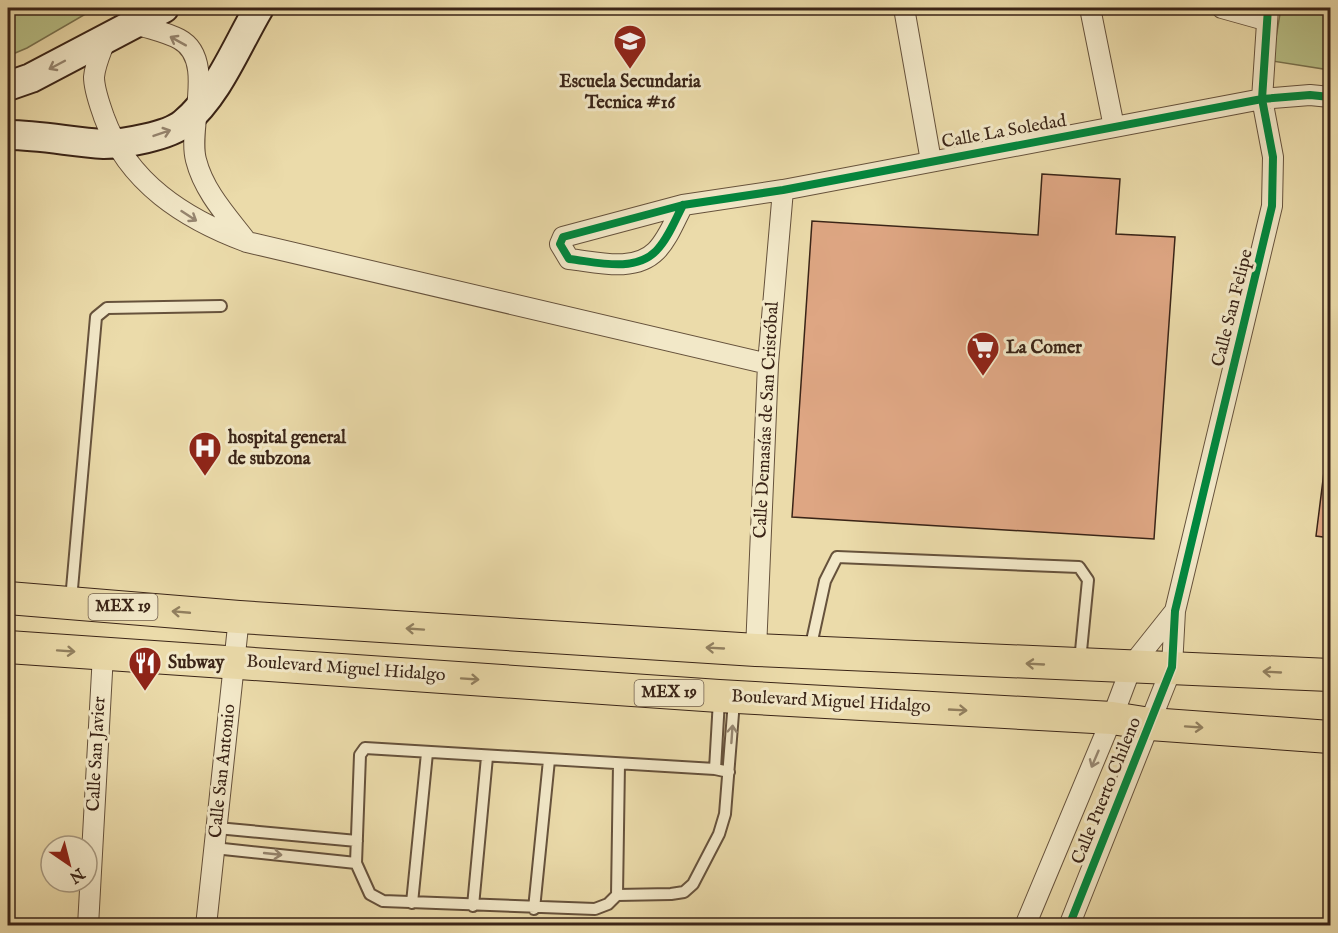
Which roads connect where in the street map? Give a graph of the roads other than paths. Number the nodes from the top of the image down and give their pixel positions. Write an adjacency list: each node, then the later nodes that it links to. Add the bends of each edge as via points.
1 (164, 8): 7 (street)
2 (259, 8): 12 (street, via 239,48)
3 (904, 8): 16 (street)
4 (1090, 8): 13 (street)
5 (1222, 8): 6 (street)
6 (1267, 14): 11 (street, Calle San Felipe)
7 (136, 24): 8 (street); 12 (street, one-way to 7, via 199,70 193,50 180,40)
8 (106, 38): 9 (street, one-way to 9); 15 (street, via 94,78 99,103)
9 (8, 86)
10 (1330, 97): 11 (street, Calle La Soledad)
11 (1262, 99): 13 (street, Calle La Soledad); 24 (street, Calle San Felipe, via 1273,157 1272,207)
12 (197, 111): 15 (street, one-way to 12, via 182,125); 19 (street, via 193,144 201,178)
13 (1114, 127): 16 (street, Calle La Soledad)
14 (8, 135): 15 (street)
15 (116, 143): 19 (street, one-way to 19, via 128,164 168,202 209,228)
16 (931, 161): 17 (street, Calle La Soledad)
17 (783, 190): 18 (street, Calle La Soledad); 21 (street, Calle Demasías de San Cristóbal)
18 (683, 205): 18 (street, Calle La Soledad, via 563,237 562,252 569,259 619,265 647,258 657,250)
19 (247, 242): 21 (street)
20 (220, 306): 23 (lane, via 107,308 96,317)
21 (768, 364): 28 (street, Calle Demasías de San Cristóbal)
22 (8, 598): 23 (main road, MEX 19)
23 (71, 603): 25 (main road, MEX 19, one-way to 23)
24 (1175, 611): 33 (street, Calle Puerto Chileno); 34 (street, Calle Puerto Chileno)
25 (239, 617): 26 (main road, MEX 19, one-way to 25); 31 (street, Calle San Antonio)
26 (526, 636): 28 (main road, MEX 19, one-way to 26); 36 (main road)
27 (8, 647): 30 (main road, Boulevard Miguel Hidalgo / MEX 19, one-way to 30)
28 (756, 650): 29 (main road, MEX 19)
29 (810, 653): 32 (main road, MEX 19, one-way to 29); 32 (lane, via 825,581 837,557 1079,567 1088,580)
30 (103, 654): 31 (main road, Boulevard Miguel Hidalgo / MEX 19); 55 (street, Calle San Javier)
31 (235, 661): 36 (main road, Boulevard Miguel Hidalgo / MEX 19, one-way to 36); 47 (street, Calle San Antonio)
32 (1080, 664): 33 (main road, MEX 19)
33 (1132, 665): 34 (main road, MEX 19); 38 (street, Calle Puerto Chileno)
34 (1172, 667): 35 (main road, MEX 19, one-way to 34); 39 (street, Calle Puerto Chileno)
35 (1330, 675)
36 (523, 683): 37 (main road, Boulevard Miguel Hidalgo / MEX 19)
37 (727, 697): 38 (main road, Boulevard Miguel Hidalgo / MEX 19, one-way to 38); 45 (lane); 46 (lane, one-way to 37)
38 (1112, 718): 39 (main road, Boulevard Miguel Hidalgo / MEX 19); 57 (street, Calle Puerto Chileno, one-way to 57)
39 (1150, 724): 40 (main road, Boulevard Miguel Hidalgo / MEX 19, one-way to 40); 58 (street, Calle Puerto Chileno)
40 (1330, 737)
41 (427, 753): 42 (lane); 48 (lane, via 365,748 360,755); 52 (lane)
42 (487, 757): 43 (lane); 53 (lane)
43 (549, 760): 44 (lane); 54 (lane)
44 (619, 764): 45 (lane); 51 (lane)
45 (715, 769): 46 (lane)
46 (729, 772): 51 (lane, via 719,834 693,884 684,892)
47 (217, 828): 48 (lane); 49 (street, Calle San Antonio)
48 (357, 841): 50 (lane)
49 (214, 848): 50 (lane, one-way to 50); 56 (street, Calle San Antonio)
50 (356, 863): 52 (lane, via 370,894 383,901)
51 (617, 895): 54 (lane, via 595,909)
52 (412, 903): 53 (lane)
53 (472, 906): 54 (lane)
54 (534, 909)
55 (88, 926)
56 (206, 926)
57 (1025, 926)
58 (1069, 926)

